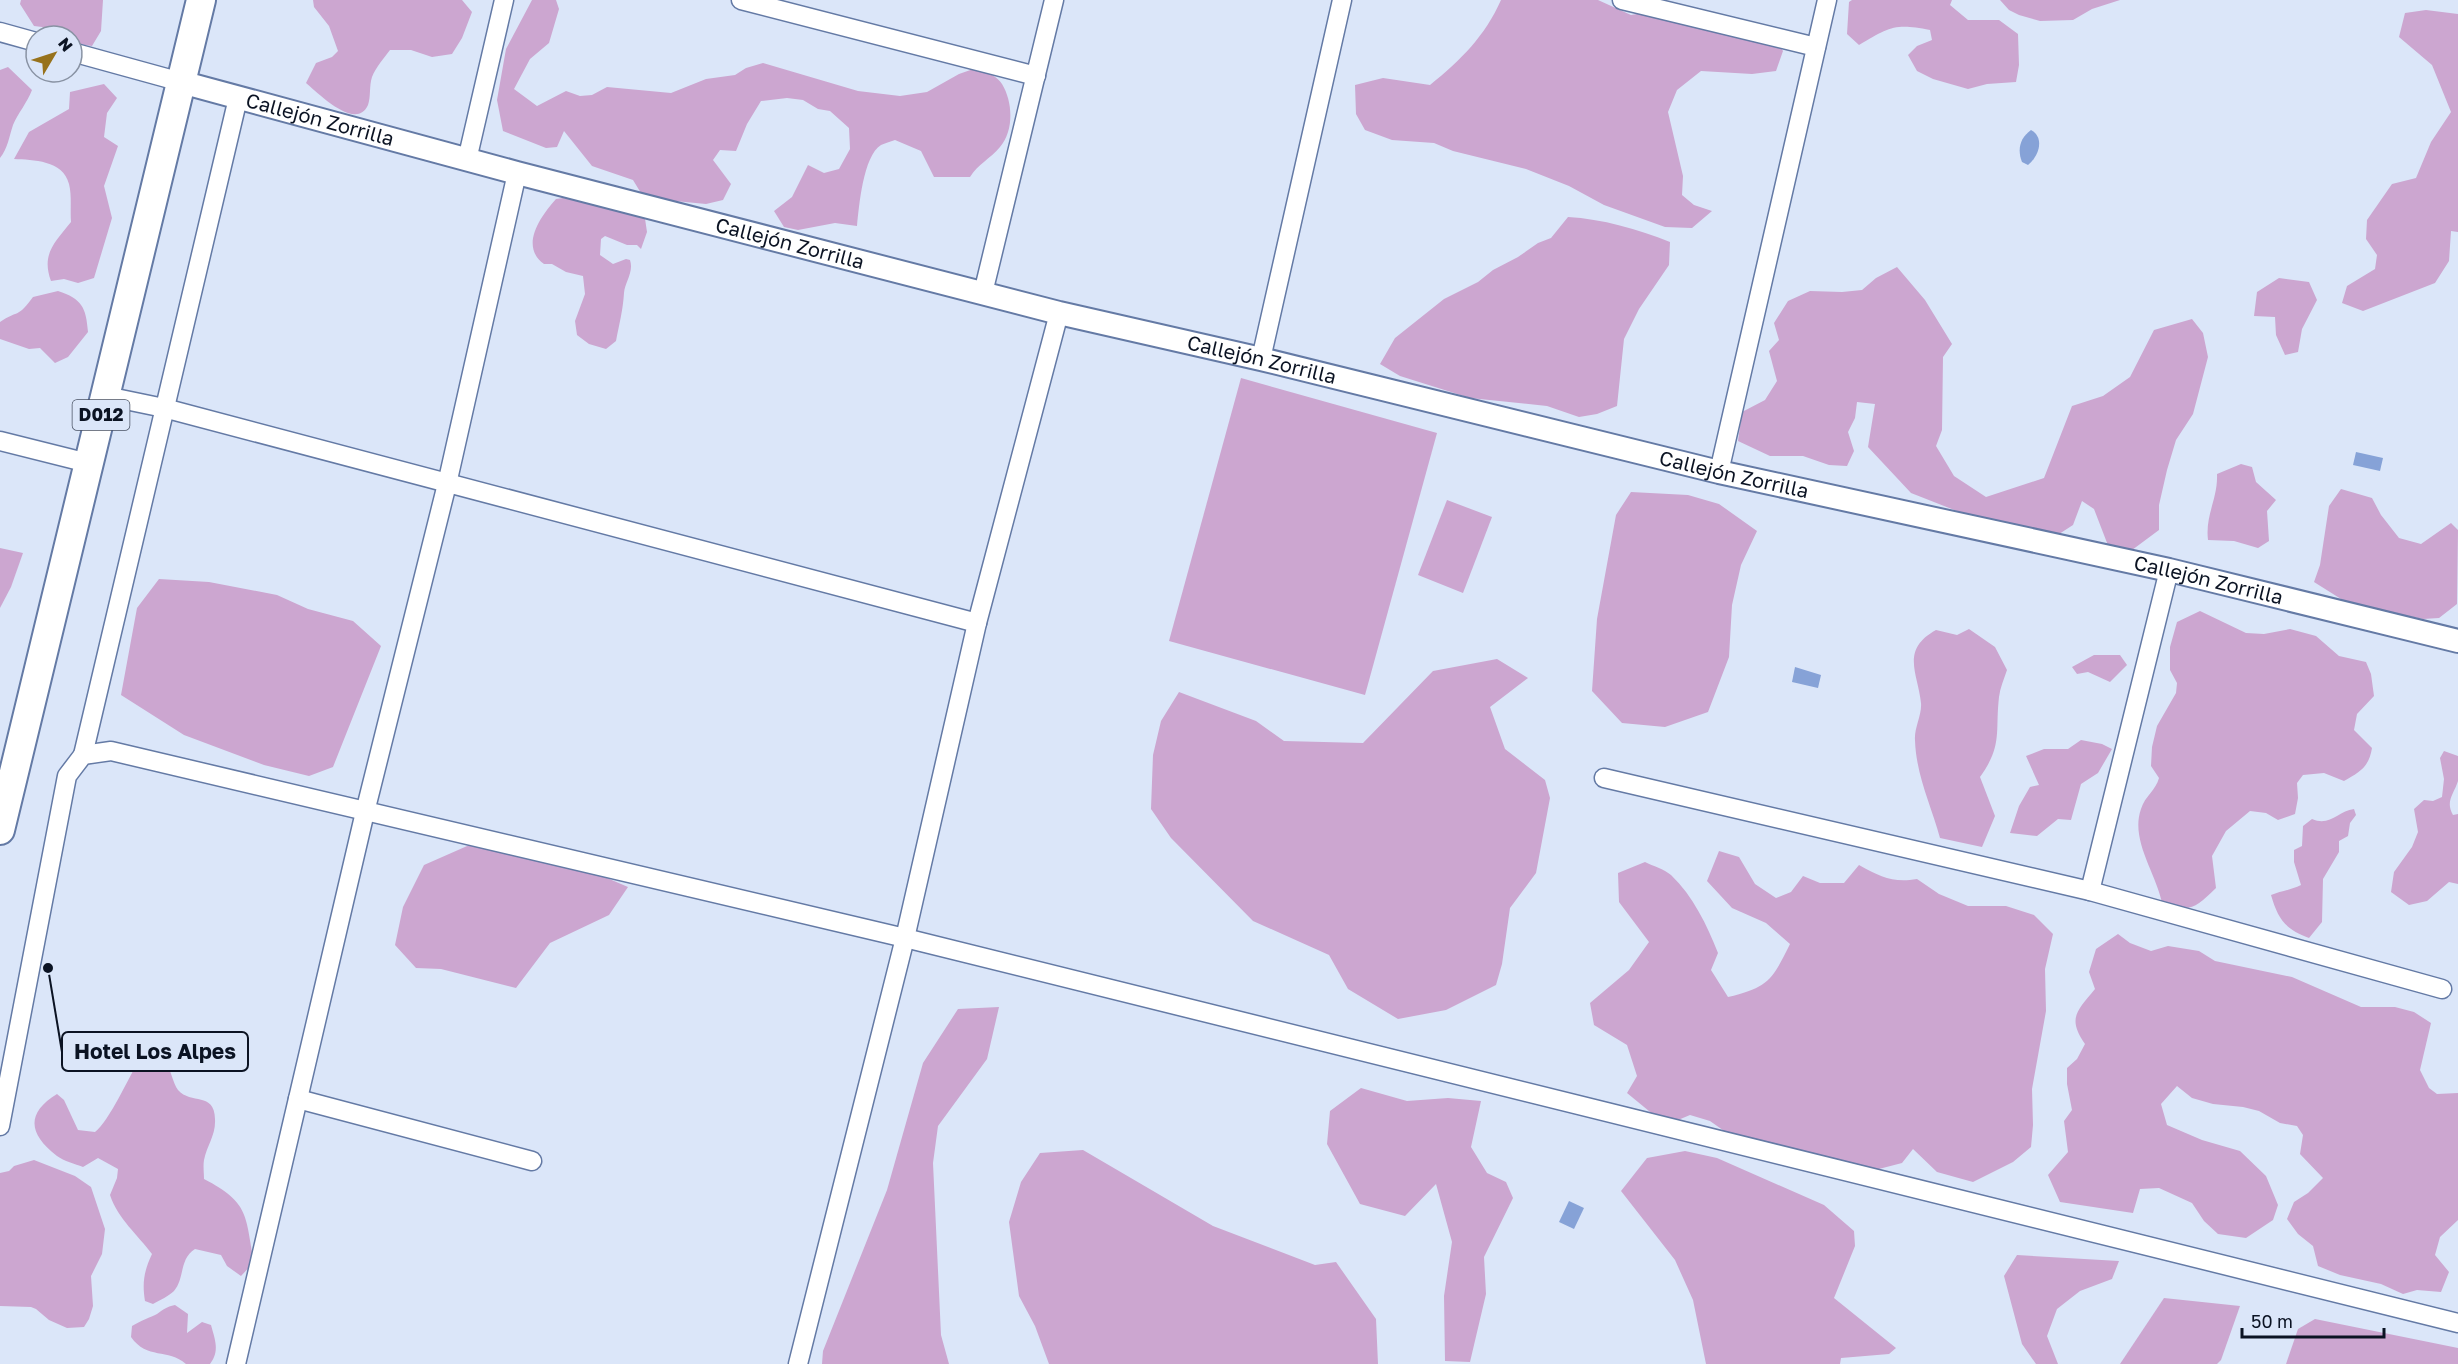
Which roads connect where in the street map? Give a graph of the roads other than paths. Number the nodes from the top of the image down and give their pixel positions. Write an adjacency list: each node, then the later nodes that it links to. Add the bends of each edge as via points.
1 (201, 0): 13 (main road, D012)
2 (504, 0): 15 (street)
3 (741, 0): 12 (street)
4 (1054, 0): 12 (street)
5 (1342, 0): 19 (street)
6 (1622, 0): 10 (street)
7 (1827, 0): 10 (street)
8 (0, 32): 9 (street)
9 (24, 39)
10 (1816, 47): 24 (street)
11 (84, 55): 13 (street, Callejón Zorrilla)
12 (1036, 76): 17 (street)
13 (181, 82): 14 (street, Callejón Zorrilla); 20 (main road, D012)
14 (238, 98): 15 (street, Callejón Zorrilla); 21 (street)
15 (467, 160): 16 (street, Callejón Zorrilla)
16 (517, 173): 17 (street, Callejón Zorrilla); 25 (street)
17 (983, 293): 18 (street, Callejón Zorrilla)
18 (1059, 312): 19 (street, Callejón Zorrilla); 27 (street)
19 (1261, 359): 24 (street, Callejón Zorrilla)
20 (106, 396): 21 (street); 23 (main road, D012)
21 (164, 408): 25 (street); 29 (street)
22 (0, 441): 23 (street)
23 (88, 463): 32 (main road, D012)
24 (1719, 472): 26 (street, Callejón Zorrilla)
25 (447, 484): 27 (street); 31 (street)
26 (2169, 570): 28 (street, Callejón Zorrilla); 33 (street)
27 (978, 623): 34 (street)
28 (2458, 641)
29 (83, 756): 31 (street, via 111,751); 37 (street, via 68,776)
30 (1604, 778): 33 (street)
31 (365, 812): 34 (street); 36 (street)
32 (0, 830)
33 (2090, 891): 35 (street)
34 (905, 938): 39 (street); 41 (street)
35 (2442, 989)
36 (298, 1098): 38 (street); 40 (street)
37 (0, 1126)
38 (532, 1161)
39 (2458, 1323)
40 (241, 1363)
41 (798, 1364)

